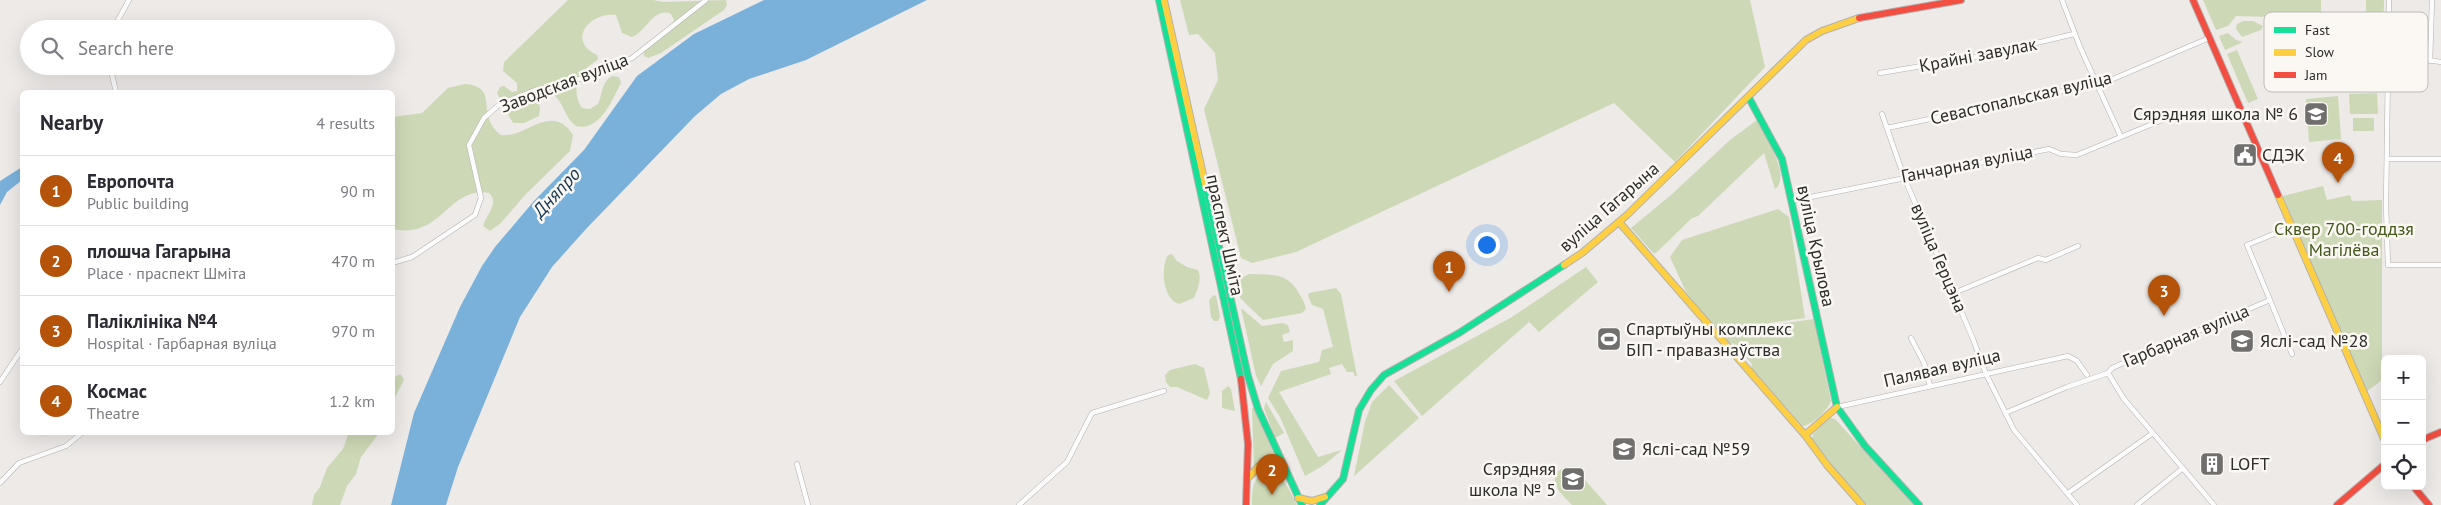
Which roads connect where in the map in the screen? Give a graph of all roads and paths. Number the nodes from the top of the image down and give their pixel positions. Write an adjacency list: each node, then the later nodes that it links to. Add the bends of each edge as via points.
1 (129, 0): 9 (street)
2 (706, 0): 32 (street, Заводская вуліца, via 632,58 584,78 533,91 500,104 484,118 469,145 481,198 475,215 412,257)
3 (1159, 0): 12 (main road, праспект Шміта)
4 (1164, 0): 12 (main road, праспект Шміта)
5 (1961, 0): 20 (main road, вуліца Гагарына, via 1861,19 1818,32 1794,50)
6 (2062, 0): 10 (street)
7 (2193, 0): 11 (main road)
8 (2432, 0): 13 (street)
9 (118, 20)
10 (2074, 34): 15 (street, Крайні завулак, via 1982,56); 17 (street)
11 (2209, 38): 17 (street, Севастопальская вуліца); 30 (main road)
12 (1172, 46): 56 (main road, праспект Шміта, via 1248,376 1258,409); 57 (main road, праспект Шміта, via 1242,387 1247,416)
13 (2430, 61): 14 (street)
14 (2441, 62)
15 (1880, 73)
16 (112, 75): 18 (street)
17 (2097, 84): 23 (street, Севастопальская вуліца); 24 (street)
18 (116, 90)
19 (2388, 92): 25 (street)
20 (1749, 98): 28 (main road, вуліца Крылова, via 1782,159); 29 (main road, вуліца Гагарына)
21 (1882, 114): 23 (street, вуліца Герцэна)
22 (2167, 118): 24 (street, Ганчарная вуліца)
23 (1887, 128): 27 (street, вуліца Герцэна)
24 (2122, 137): 27 (street, Ганчарная вуліца, via 2077,155 2061,154 2049,148)
25 (2387, 159): 26 (street); 33 (street, via 2388,265)
26 (2441, 159)
27 (1904, 177): 28 (street, Ганчарная вуліца); 34 (street, вуліца Герцэна)
28 (1791, 201): 45 (main road, вуліца Крылова)
29 (1619, 222): 51 (main road); 61 (main road, вуліца Гагарына, via 1582,254 1455,335 1384,375 1359,410 1343,479)
30 (2291, 227): 35 (street, Гарбарная вуліца, via 2247,246); 47 (main road)
31 (2078, 246): 34 (street, via 2046,260 2038,258)
32 (395, 262)
33 (2441, 266)
34 (1954, 293): 40 (street, вуліца Герцэна)
35 (2270, 300): 38 (street); 39 (street, Гарбарная вуліца, via 2112,368)
36 (1911, 338): 43 (street, via 1924,363)
37 (20, 352): 42 (street)
38 (2292, 354)
39 (2108, 373): 46 (street, Гарбарная вуліца); 49 (street, via 2124,399)
40 (1986, 374): 41 (street, Палявая вуліца, via 2068,356 2077,360); 43 (street, Палявая вуліца); 46 (street, вуліца Герцэна)
41 (2087, 375)
42 (0, 382)
43 (1930, 386): 45 (street, Палявая вуліца)
44 (1164, 391): 64 (street, via 1092,413 1067,462)
45 (1837, 407): 51 (main road, Палявая вуліца); 69 (main road, вуліца Крылова, via 1849,427)
46 (2005, 413): 60 (street, вуліца Герцэна, via 2014,430)
47 (2381, 432)
48 (2441, 432): 52 (main road)
49 (2153, 433): 55 (street); 60 (street)
50 (79, 435): 58 (street, via 66,446 19,463)
51 (1805, 435): 68 (main road)
52 (2426, 438)
53 (796, 464): 63 (street)
54 (2381, 467): 73 (main road)
55 (2183, 468): 71 (street); 72 (street)
56 (1285, 470): 57 (main road, via 1277,466 1259,466); 62 (main road, праспект Шміта)
57 (1247, 479): 65 (main road, праспект Шміта)
58 (0, 483)
59 (2416, 490): 74 (main road)
60 (2068, 493): 70 (street, вуліца Герцэна)
61 (1329, 496): 62 (main road, via 1317,501); 67 (main road, вуліца Гагарына)
62 (1298, 498): 66 (main road, праспект Шміта)
63 (808, 505)
64 (1019, 505)
65 (1246, 505)
66 (1302, 505)
67 (1320, 505)
68 (1862, 505)
69 (1919, 505)
70 (2077, 505)
71 (2138, 505)
72 (2214, 505)
73 (2337, 505)
74 (2429, 505)

